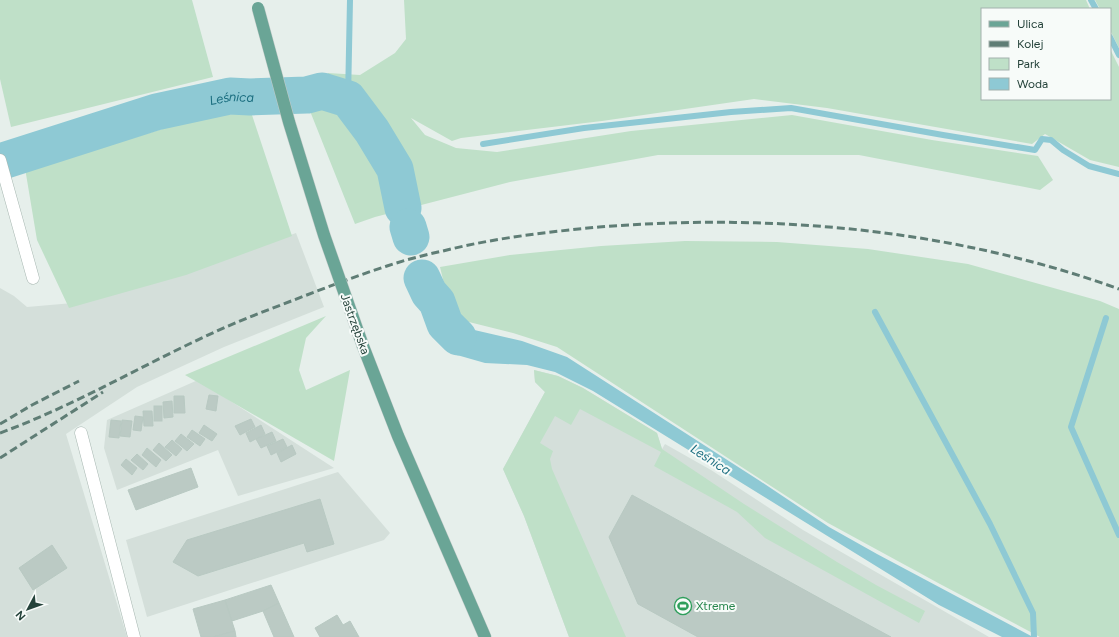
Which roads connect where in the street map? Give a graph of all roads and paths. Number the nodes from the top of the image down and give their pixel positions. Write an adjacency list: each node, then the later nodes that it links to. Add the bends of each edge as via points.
1 (257, 4): 6 (main road, Jastrzębska, bridge, via 321,227 363,346 398,436)
2 (0, 160): 3 (street)
3 (33, 278)
4 (81, 433): 5 (street)
5 (134, 637)
6 (485, 637)

